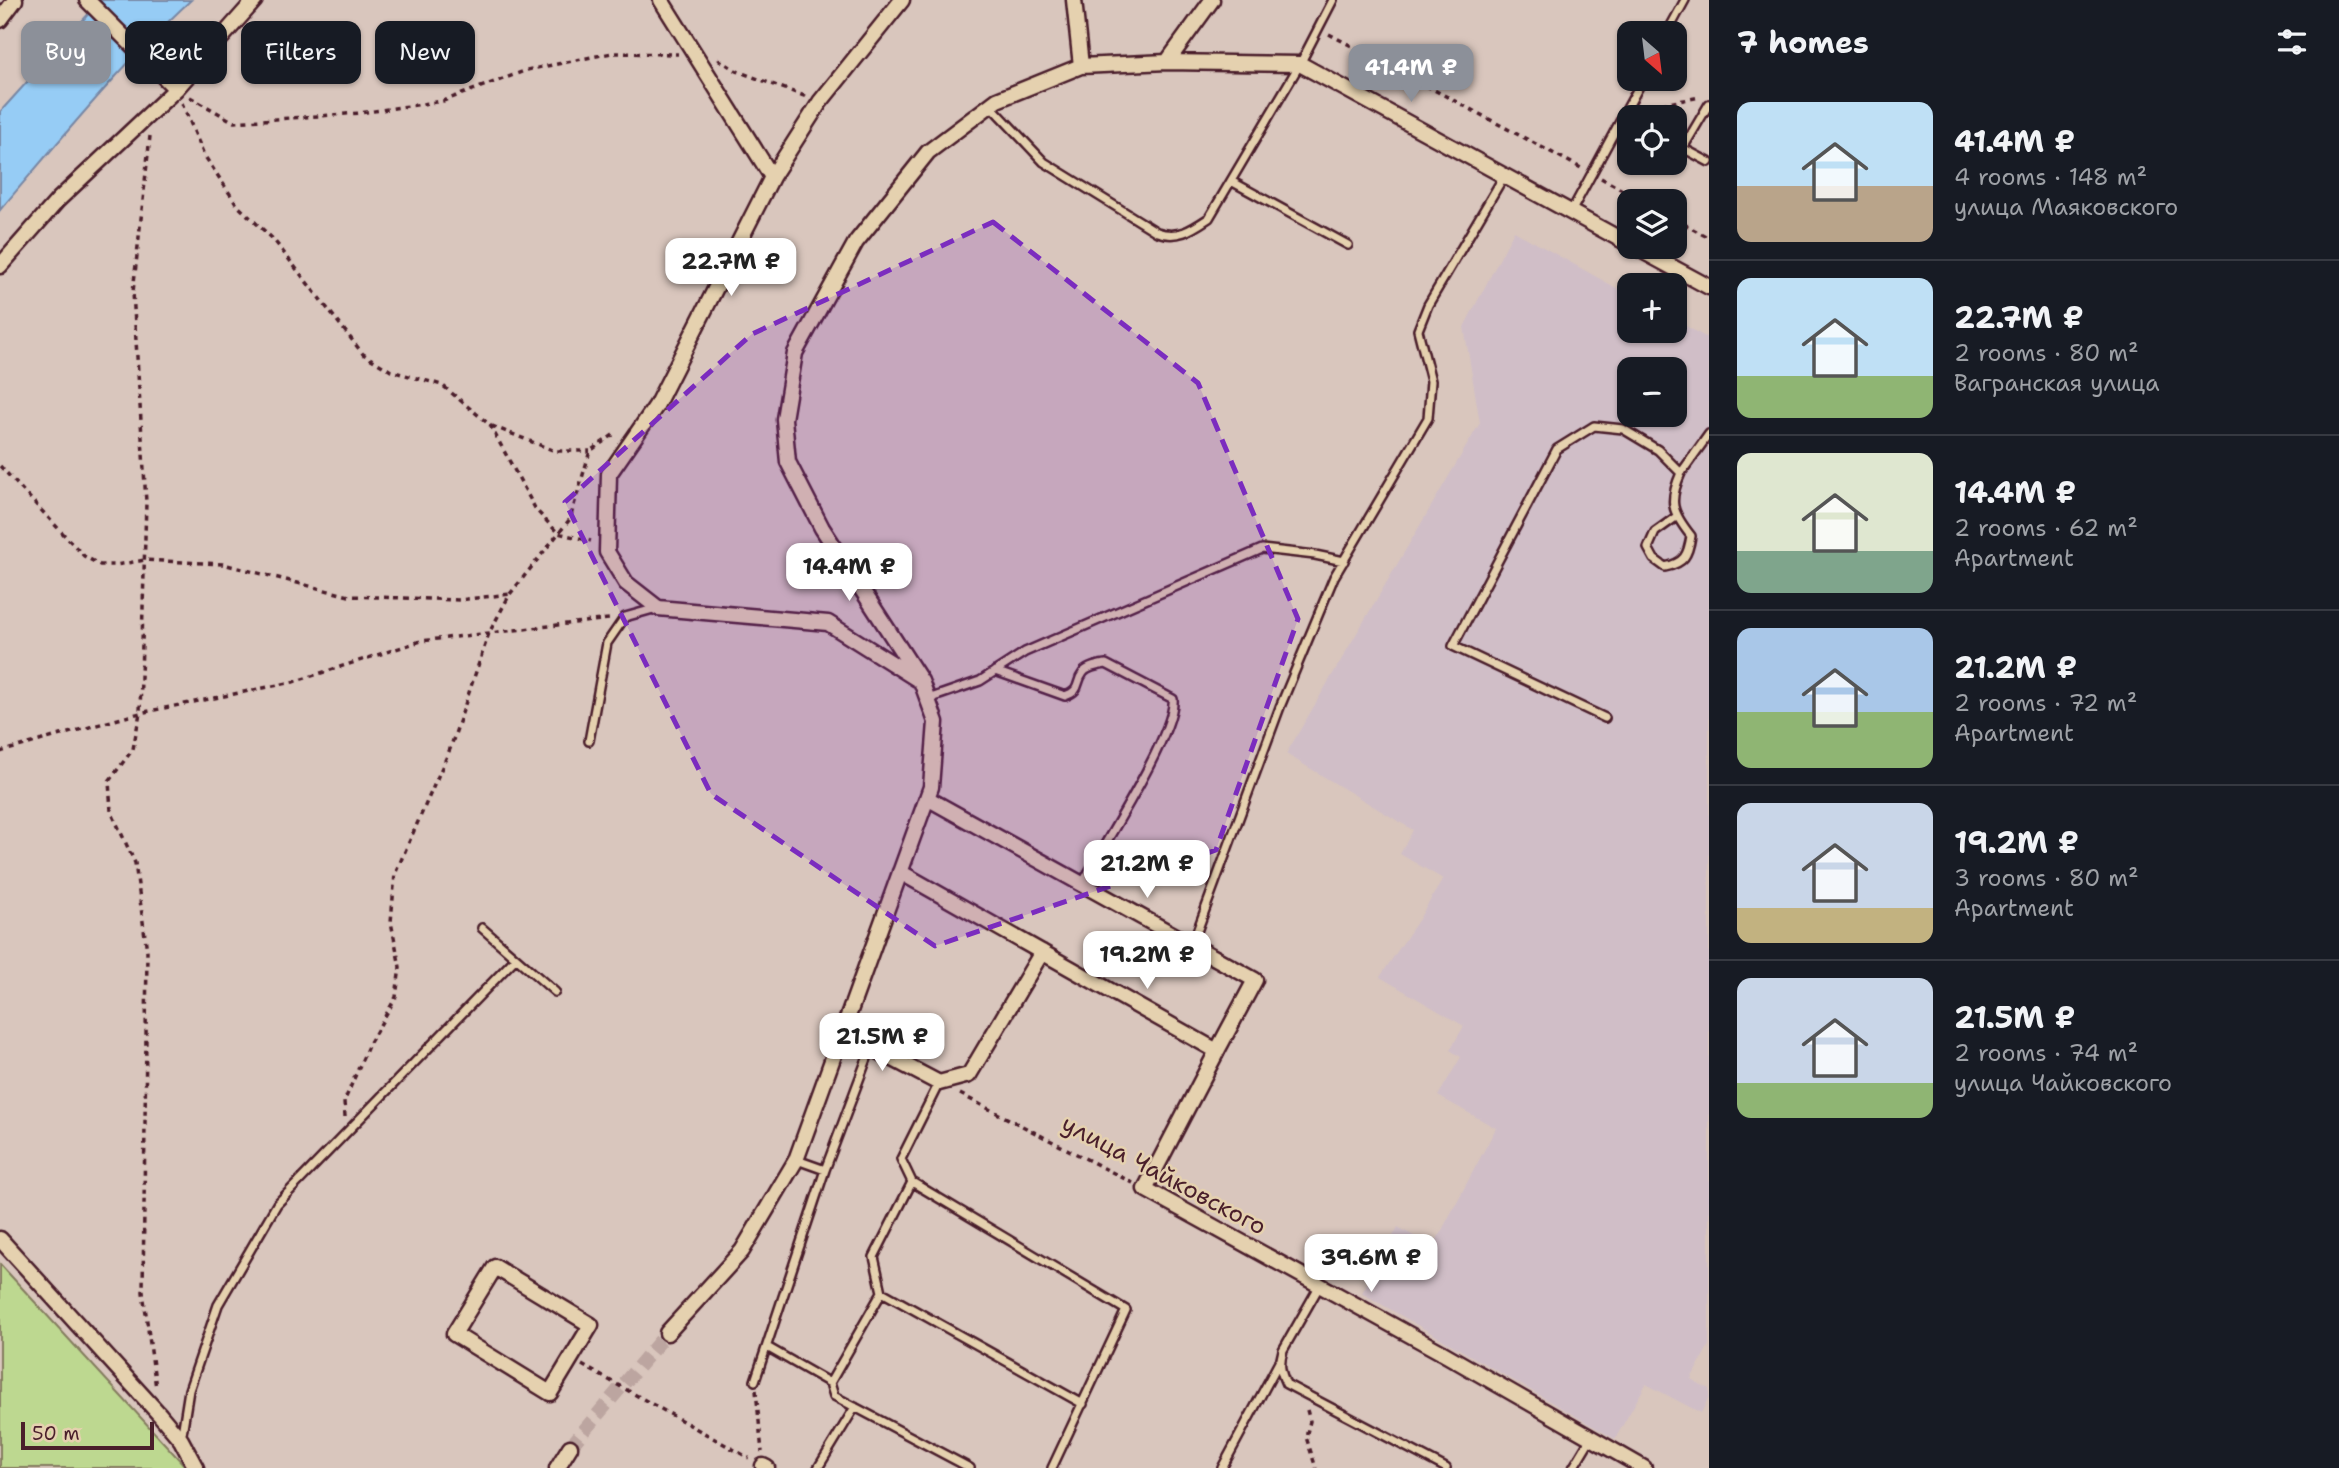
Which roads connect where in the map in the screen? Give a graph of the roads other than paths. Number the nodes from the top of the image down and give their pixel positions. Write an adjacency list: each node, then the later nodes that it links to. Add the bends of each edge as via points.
1 (15, 0): 10 (street)
2 (88, 0): 15 (street)
3 (255, 0): 15 (street)
4 (661, 0): 23 (street)
5 (902, 0): 23 (street, via 820,102)
6 (1074, 0): 14 (street)
7 (1212, 0): 12 (street)
8 (1333, 0): 13 (lane)
9 (1685, 0): 11 (lane)
10 (0, 20)
11 (1674, 21)
12 (1167, 62): 13 (street); 14 (street)
13 (1300, 64): 22 (street); 24 (lane)
14 (1081, 66): 17 (street)
15 (176, 89): 29 (street, via 58,200)
16 (1709, 104): 19 (lane)
17 (990, 105): 24 (lane, via 1044,162 1170,237 1209,218); 37 (street, via 928,152 856,242 795,353 784,419 788,462 822,528)
18 (1617, 133): 25 (lane)
19 (1687, 141)
20 (1687, 150): 21 (lane)
21 (1709, 162)
22 (1504, 175): 25 (street); 34 (lane, via 1418,330 1431,381 1428,418)
23 (772, 177): 35 (street, via 656,405 609,474 607,552 626,583)
24 (1231, 181): 27 (lane)
25 (1571, 212): 26 (street)
26 (1617, 237)
27 (1348, 245)
28 (1657, 259): 30 (street)
29 (0, 266)
30 (1709, 287)
31 (1709, 434): 32 (lane)
32 (1681, 473): 33 (lane, via 1672,492); 39 (lane, via 1658,450 1623,429 1594,426 1557,449 1453,646)
33 (1676, 517): 33 (lane, via 1691,536 1689,552 1678,564 1664,567 1648,548 1655,532)
34 (1344, 561): 36 (lane, via 1262,550 1025,652); 45 (lane, via 1280,707)
35 (657, 608): 37 (street, via 828,623); 40 (lane, via 625,617 607,643)
36 (995, 671): 38 (lane, via 980,681); 43 (lane, via 1065,696 1079,687 1082,673 1105,664 1173,699 1164,737)
37 (921, 681): 38 (street)
38 (927, 699): 41 (street, via 936,722)
39 (1605, 718)
40 (589, 741)
41 (927, 798): 42 (street); 43 (street)
42 (900, 872): 46 (street); 49 (street)
43 (1082, 884): 45 (street)
44 (482, 928): 47 (lane)
45 (1192, 945): 51 (street, via 1255,979)
46 (1042, 952): 51 (street); 52 (street, via 970,1075)
47 (515, 959): 48 (lane); 68 (lane, via 276,1204 218,1305 189,1390)
48 (555, 992)
49 (842, 1032): 50 (street); 53 (street)
50 (872, 1047): 52 (street); 54 (lane)
51 (1217, 1051): 57 (street, улица Чайковского, via 1145,1189)
52 (939, 1083): 55 (lane, via 901,1159)
53 (796, 1160): 54 (lane); 59 (street, via 742,1251)
54 (825, 1170): 60 (lane)
55 (912, 1182): 58 (lane, via 874,1257); 65 (lane, via 1126,1310)
56 (0, 1239): 68 (street)
57 (1320, 1285): 62 (lane); 67 (street, улица Чайковского)
58 (882, 1292): 64 (lane); 65 (lane)
59 (667, 1333)
60 (767, 1346): 63 (lane); 64 (lane)
61 (571, 1359): 61 (street, via 550,1393 454,1334 495,1266 591,1325)
62 (1279, 1362): 75 (lane); 76 (lane, via 1286,1384)
63 (755, 1381)
64 (830, 1383): 66 (lane, via 834,1396)
65 (1083, 1404): 74 (lane)
66 (855, 1407): 72 (lane); 73 (lane)
67 (1585, 1434): 77 (lane); 78 (street, улица Чайковского)
68 (181, 1440): 70 (street)
69 (570, 1447): 71 (street)
70 (196, 1468)
71 (557, 1468)
72 (818, 1468)
73 (970, 1468)
74 (1052, 1468)
75 (1223, 1468)
76 (1446, 1468)
77 (1573, 1468)
78 (1644, 1468)

